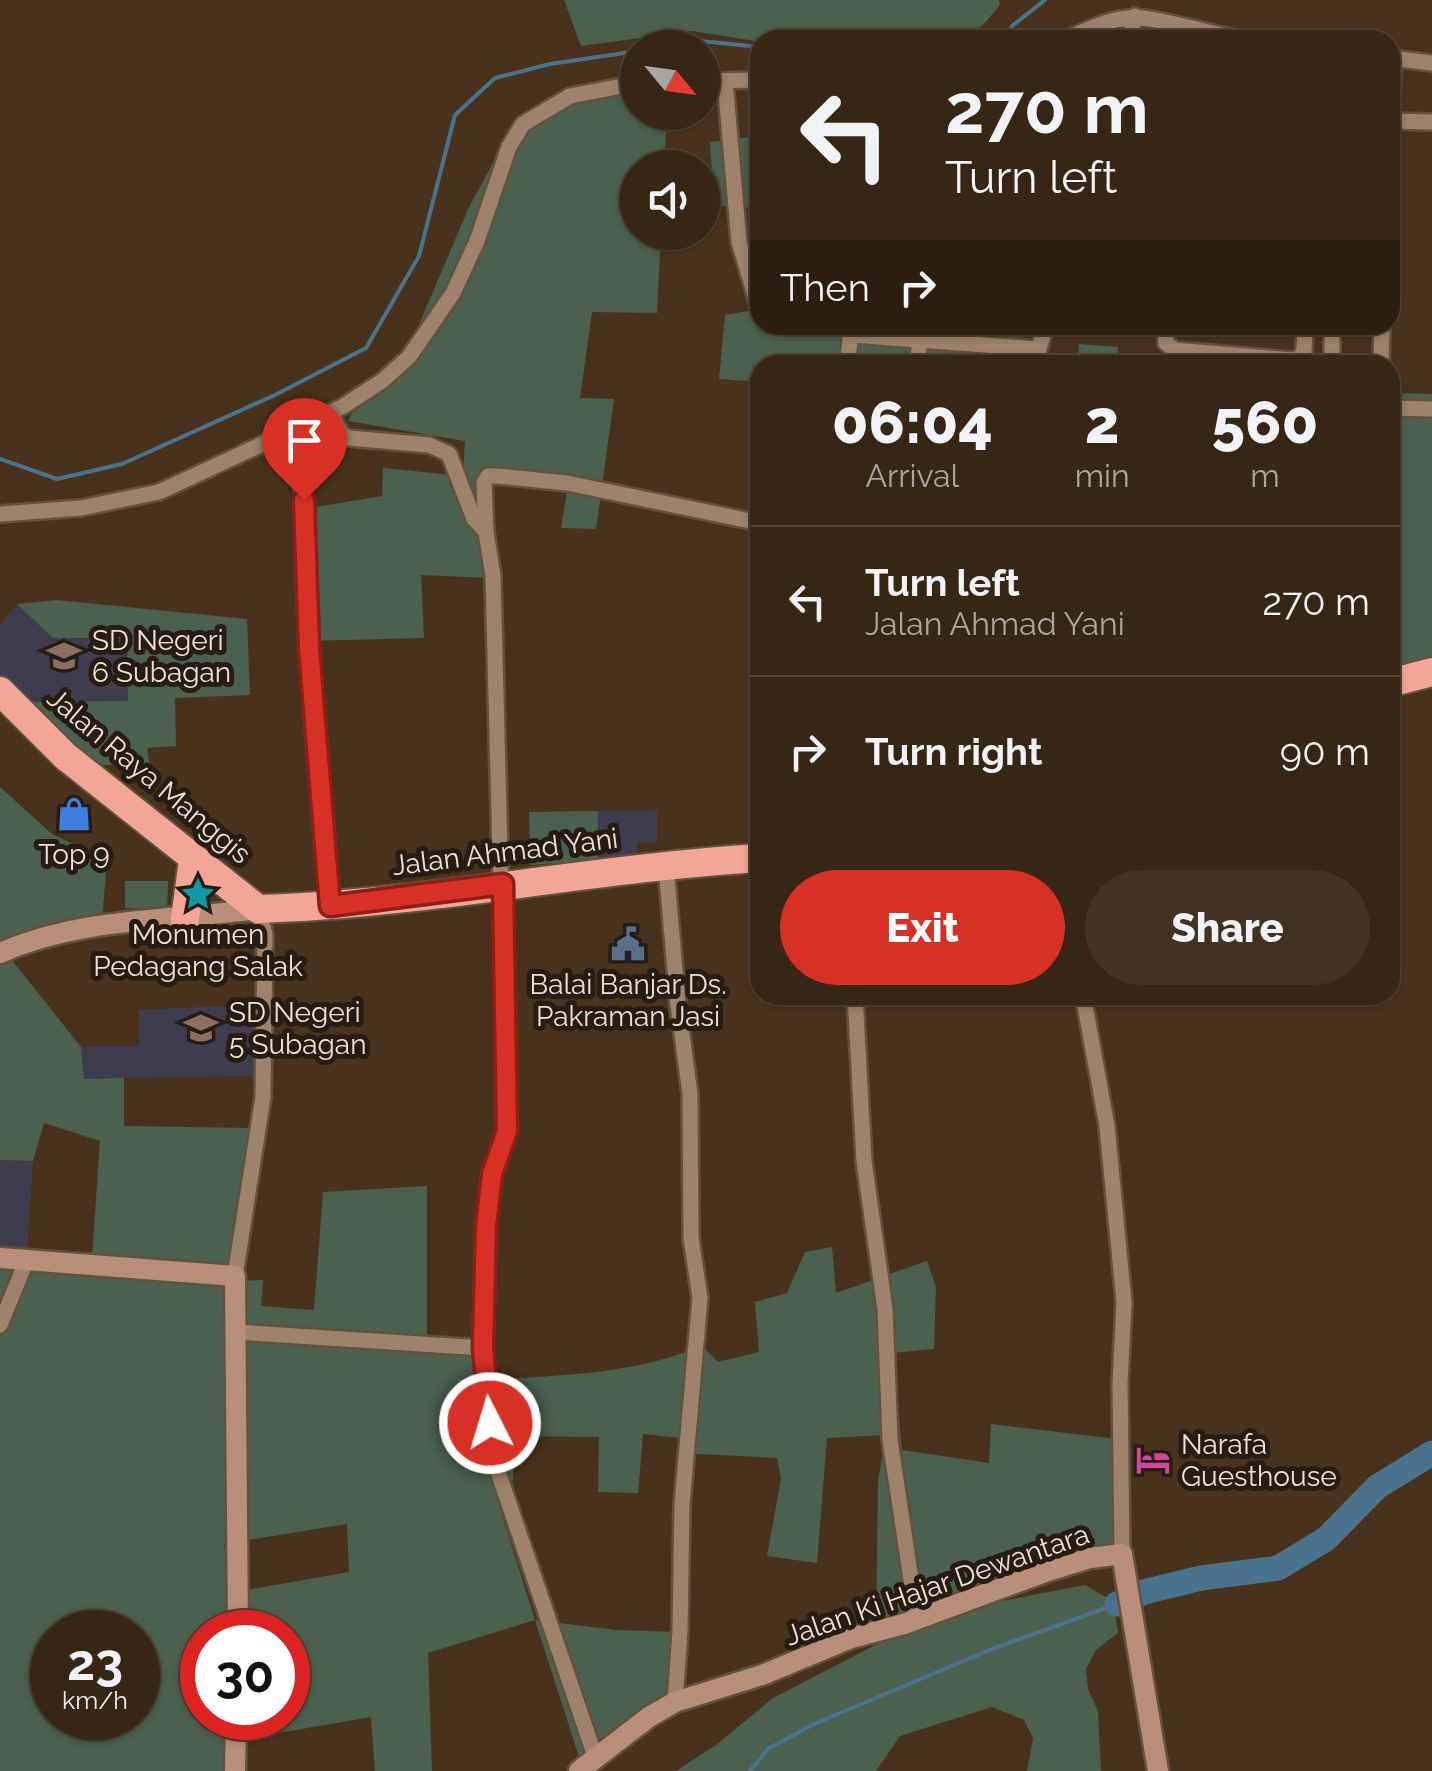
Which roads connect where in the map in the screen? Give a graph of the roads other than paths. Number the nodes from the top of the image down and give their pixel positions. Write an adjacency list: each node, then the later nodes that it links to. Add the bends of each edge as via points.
1 (1135, 16): 2 (street); 3 (street); 4 (street)
2 (1088, 30)
3 (1132, 30)
4 (1184, 30)
5 (1400, 59): 6 (street)
6 (1432, 63)
7 (750, 80): 9 (street)
8 (720, 81): 9 (street)
9 (725, 81): 13 (street, via 739,242)
10 (620, 86): 22 (street, via 570,96 523,124 466,266 434,322 382,381)
11 (1400, 121): 12 (street)
12 (1432, 122)
13 (750, 279)
14 (886, 335): 16 (street)
15 (1166, 335): 19 (street, via 1175,350)
16 (920, 340): 17 (street); 18 (street)
17 (918, 355)
18 (1022, 355)
19 (1253, 355)
20 (1400, 408): 21 (street)
21 (1432, 409)
22 (331, 413): 23 (street); 26 (street, via 349,438 428,445 449,454 474,519)
23 (289, 433): 24 (street, via 160,492); 34 (street, via 306,522 307,625)
24 (0, 514)
25 (750, 522): 26 (street, via 567,483 492,476 483,488)
26 (486, 532): 33 (street)
27 (1432, 672): 28 (highway)
28 (1400, 680)
29 (0, 691): 31 (highway, Jalan Raya Manggis, via 65,756)
30 (750, 859): 32 (highway, Jalan Ahmad Yani)
31 (194, 860): 35 (highway, Jalan Raya Manggis); 36 (highway)
32 (666, 866): 33 (highway, Jalan Ahmad Yani); 49 (street, via 690,1094 691,1238 700,1298 682,1504)
33 (503, 884): 34 (highway, Jalan Ahmad Yani); 45 (street, via 507,1131 489,1188)
34 (330, 906): 35 (highway, Jalan Ahmad Yani)
35 (258, 908): 36 (street); 42 (street, via 265,934 263,1097)
36 (185, 919): 37 (street, via 99,924)
37 (0, 953)
38 (856, 1005): 48 (street, via 890,1440)
39 (1085, 1005): 46 (street, via 1106,1126 1124,1302)
40 (0, 1258): 41 (street)
41 (26, 1262): 42 (street); 43 (street)
42 (235, 1276): 44 (street)
43 (0, 1325)
44 (235, 1332): 45 (street); 47 (street)
45 (483, 1348): 51 (street, via 494,1460)
46 (1122, 1554): 48 (street, Jalan Ki Hajar Dewantara, via 1060,1567); 53 (street, Jalan Ki Hajar Dewantara)
47 (238, 1610)
48 (918, 1619): 49 (street, Jalan Ki Hajar Dewantara)
49 (675, 1702): 51 (street, Jalan Ki Hajar Dewantara)
50 (236, 1740): 52 (street)
51 (588, 1765)
52 (235, 1771)
53 (1158, 1771)

